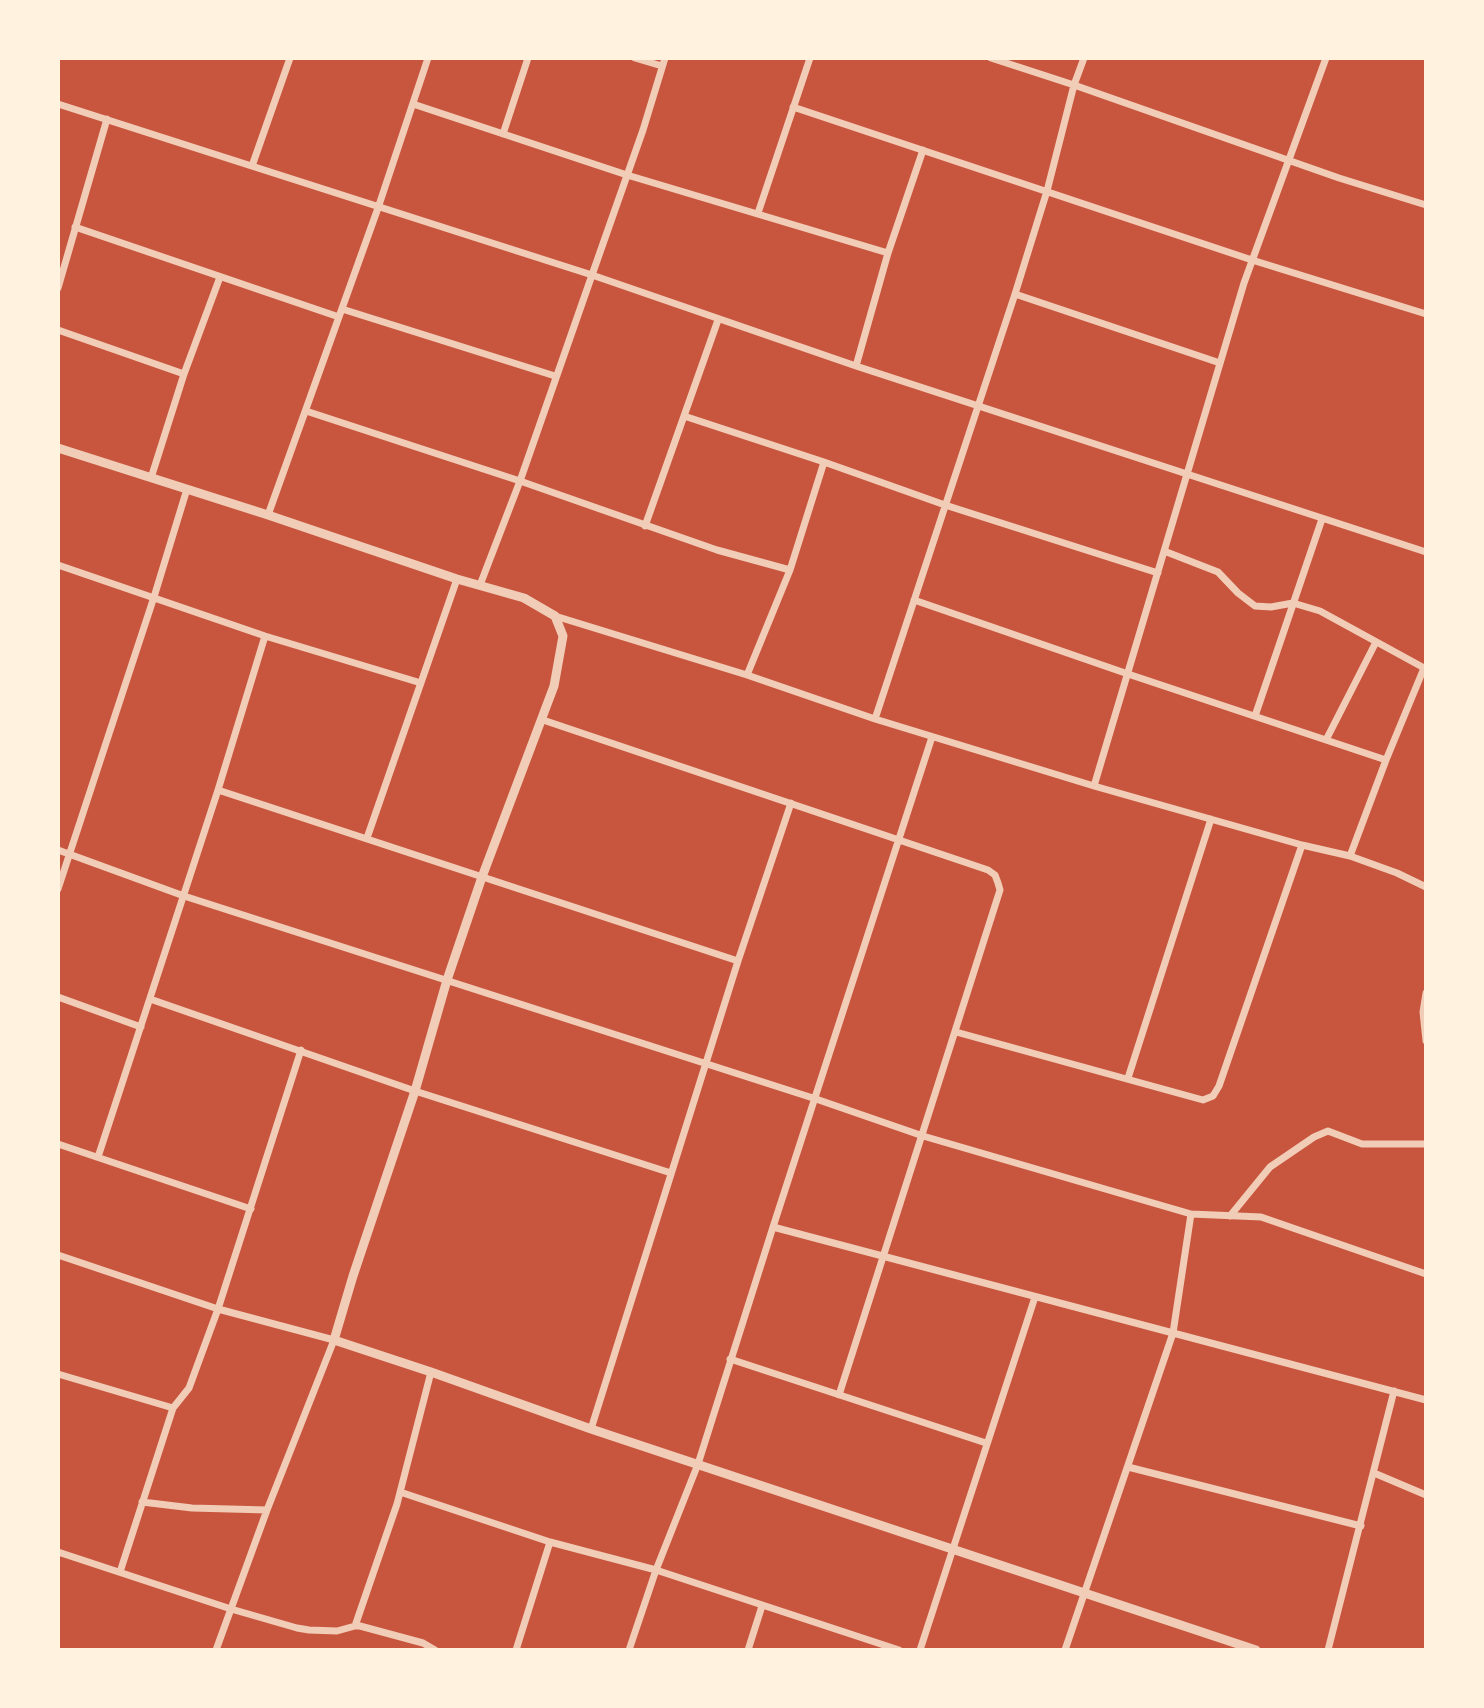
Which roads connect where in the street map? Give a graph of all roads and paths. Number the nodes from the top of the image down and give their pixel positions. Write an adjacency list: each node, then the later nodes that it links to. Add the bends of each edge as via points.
1 (428, 58): 12 (street)
2 (528, 58): 15 (street)
3 (635, 58): 9 (street)
4 (810, 58): 13 (street)
5 (991, 58): 10 (street)
6 (1084, 58): 10 (street)
7 (1326, 58): 17 (street)
8 (287, 59): 18 (street)
9 (664, 62): 19 (street)
10 (1074, 85): 17 (street); 20 (street)
11 (58, 104): 14 (street)
12 (413, 104): 15 (street); 22 (street)
13 (793, 107): 16 (street); 23 (street)
14 (107, 119): 18 (street); 24 (street)
15 (503, 134): 19 (street)
16 (923, 150): 20 (street); 25 (street)
17 (1288, 160): 21 (street); 26 (street)
18 (252, 166): 22 (street)
19 (627, 175): 23 (street); 27 (street)
20 (1047, 191): 26 (street); 30 (street)
21 (1426, 205)
22 (378, 208): 27 (street); 31 (street)
23 (758, 213): 25 (street)
24 (75, 227): 28 (street); 29 (street)
25 (888, 253): 36 (street)
26 (1252, 260): 32 (street); 35 (street)
27 (592, 275): 33 (street); 38 (street)
28 (220, 277): 31 (street); 37 (street)
29 (58, 288)
30 (1015, 294): 35 (street); 39 (street)
31 (341, 313): 38 (street); 40 (street)
32 (1426, 314)
33 (718, 320): 36 (street); 41 (street)
34 (58, 330): 37 (street)
35 (1220, 363): 44 (street)
36 (856, 366): 39 (street)
37 (184, 374): 45 (street)
38 (555, 376): 46 (street)
39 (977, 405): 44 (street); 48 (street)
40 (306, 411): 46 (street); 49 (street)
41 (684, 416): 43 (street); 51 (street)
42 (58, 448): 45 (street)
43 (824, 462): 48 (street); 55 (street)
44 (1187, 475): 50 (street); 52 (street)
45 (151, 478): 47 (street)
46 (520, 481): 51 (street); 58 (street)
47 (187, 489): 49 (street); 59 (street)
48 (945, 505): 56 (street); 60 (street)
49 (268, 515): 57 (street)
50 (1322, 519): 53 (street); 61 (street)
51 (645, 526): 55 (street)
52 (1164, 551): 56 (street); 61 (street, via 1218,572 1255,606)
53 (1426, 552)
54 (58, 565): 59 (street)
55 (790, 570): 67 (street)
56 (1158, 573): 66 (street)
57 (457, 579): 58 (street); 68 (street)
58 (480, 585): 62 (street, via 524,598)
59 (154, 597): 63 (street); 83 (street)
60 (914, 600): 66 (street); 70 (street)
61 (1293, 603): 64 (street, via 1320,611); 69 (street)
62 (555, 616): 67 (street); 71 (street, via 563,636)
63 (265, 636): 68 (street); 76 (street)
64 (1376, 642): 65 (street); 73 (street)
65 (1425, 668): 74 (street)
66 (1128, 674): 69 (street); 75 (street)
67 (747, 675): 70 (street)
68 (421, 683): 79 (street)
69 (1255, 716): 73 (street)
70 (875, 719): 72 (street)
71 (543, 720): 77 (street); 85 (street)
72 (932, 737): 75 (street); 80 (street)
73 (1326, 740): 74 (street)
74 (1386, 760): 84 (street)
75 (1094, 786): 78 (street)
76 (218, 790): 79 (street); 88 (street)
77 (791, 803): 80 (street); 89 (street)
78 (1211, 819): 81 (street); 99 (street)
79 (367, 838): 85 (street)
80 (899, 839): 95 (street, via 988,870 998,883); 101 (street)
81 (1302, 845): 84 (street); 99 (street, via 1213,1096 1203,1100)
82 (58, 850): 83 (street)
83 (69, 855): 87 (street); 88 (street)
84 (1350, 856): 86 (street)
85 (482, 877): 89 (street); 90 (street)
86 (1426, 887)
87 (58, 889)
88 (184, 896): 90 (street); 93 (street)
89 (738, 961): 98 (street)
90 (447, 980): 98 (street); 100 (street)
91 (1426, 993): 96 (street)
92 (58, 997): 94 (street)
93 (150, 999): 94 (street); 97 (street)
94 (141, 1027): 105 (street)
95 (956, 1032): 99 (street); 102 (street)
96 (1426, 1041)
97 (301, 1050): 100 (street); 107 (street)
98 (706, 1064): 101 (street); 106 (street)
99 (1128, 1078)
100 (415, 1091): 106 (street); 117 (street)
101 (816, 1099): 102 (street); 110 (street)
102 (923, 1136): 108 (street); 112 (street)
103 (58, 1144): 105 (street)
104 (1426, 1144): 109 (street, via 1362,1144 1328,1131 1270,1167)
105 (98, 1157): 107 (street)
106 (671, 1173): 125 (street)
107 (251, 1209): 115 (street)
108 (1191, 1214): 109 (street); 116 (street)
109 (1230, 1216): 113 (street, via 1261,1217)
110 (773, 1227): 112 (street); 118 (street)
111 (58, 1255): 115 (street)
112 (882, 1256): 114 (street); 122 (street)
113 (1426, 1274)
114 (1035, 1297): 116 (street); 126 (street)
115 (218, 1309): 117 (street); 124 (street, via 189,1388)
116 (1173, 1333): 121 (street); 128 (street)
117 (334, 1340): 119 (street); 133 (street)
118 (730, 1359): 122 (street); 127 (street)
119 (431, 1372): 125 (street); 130 (street)
120 (58, 1374): 124 (street)
121 (1394, 1391): 123 (street); 129 (street)
122 (839, 1395): 126 (street)
123 (1426, 1400)
124 (173, 1408): 132 (street)
125 (591, 1429): 127 (street)
126 (986, 1443): 136 (street)
127 (698, 1464): 136 (street); 138 (street)
128 (1128, 1467): 134 (street); 140 (street)
129 (1374, 1473): 131 (street); 134 (street)
130 (400, 1492): 135 (street); 143 (street)
131 (1426, 1495)
132 (142, 1502): 133 (street); 139 (street)
133 (267, 1510): 142 (street)
134 (1361, 1526): 153 (street)
135 (550, 1542): 138 (street); 146 (street)
136 (952, 1550): 140 (street); 150 (street)
137 (58, 1552): 139 (street)
138 (656, 1570): 141 (street); 147 (street)
139 (120, 1572): 142 (street)
140 (1085, 1593): 151 (street); 152 (street)
141 (762, 1606): 148 (street); 149 (street)
142 (231, 1609): 143 (street, via 309,1630); 144 (street)
143 (355, 1626): 145 (street)
144 (216, 1650)
145 (435, 1650)
146 (516, 1650)
147 (629, 1650)
148 (748, 1650)
149 (899, 1650)
150 (920, 1650)
151 (1065, 1650)
152 (1256, 1650)
153 (1328, 1650)

